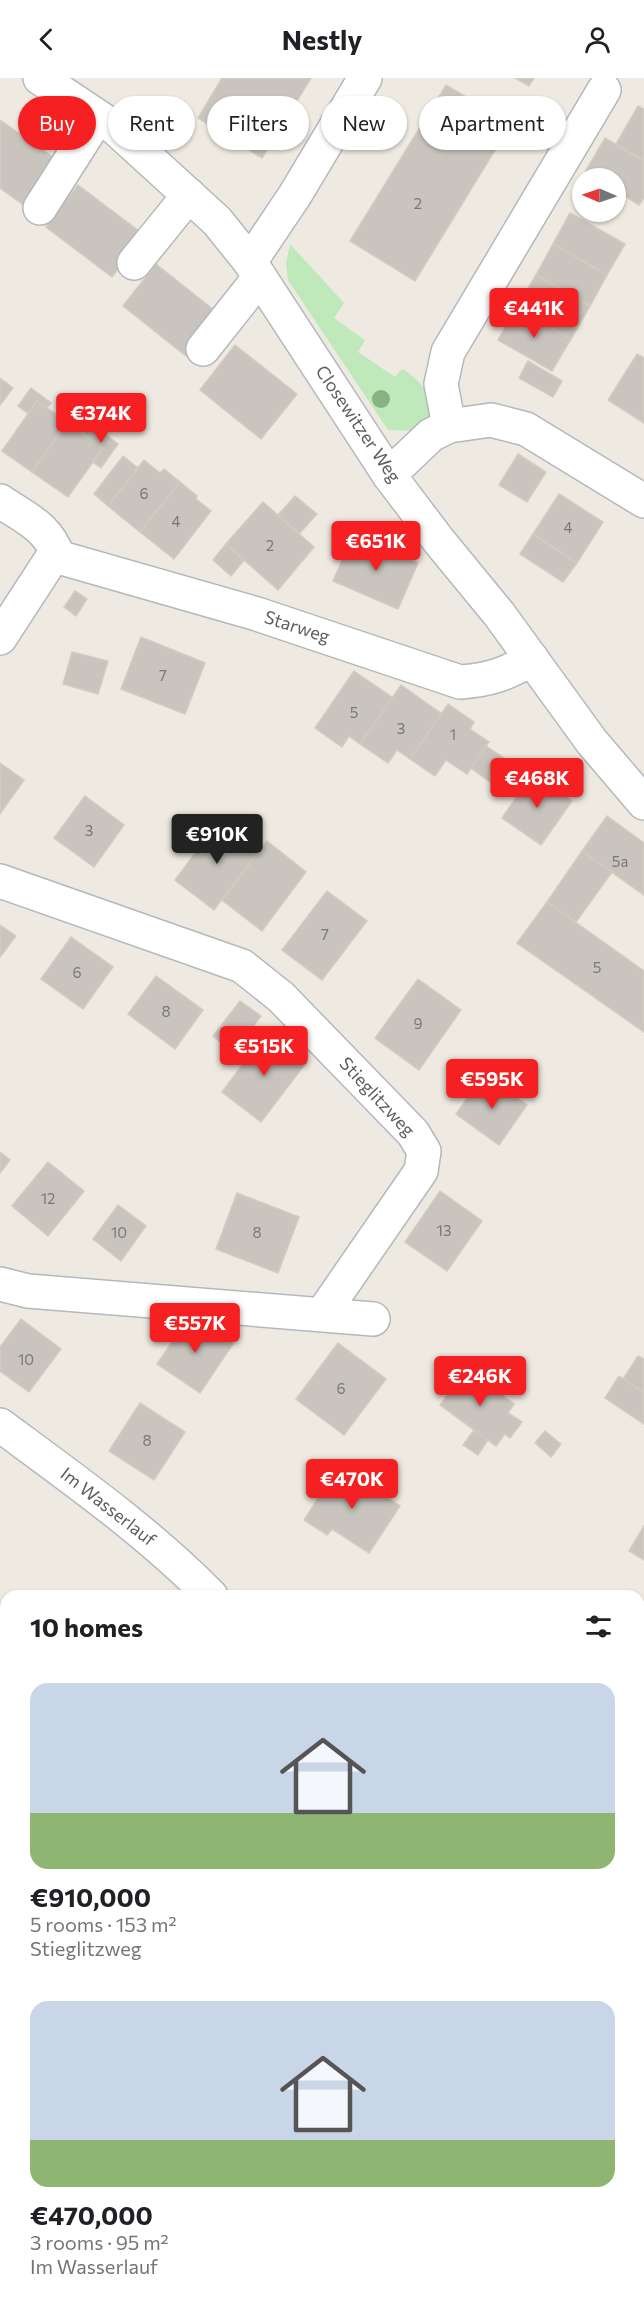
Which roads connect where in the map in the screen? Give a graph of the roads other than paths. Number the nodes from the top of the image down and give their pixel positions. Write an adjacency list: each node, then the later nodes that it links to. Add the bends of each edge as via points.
1 (40, 78): 4 (street, Closewitzer Weg)
2 (365, 78): 8 (street)
3 (604, 90): 10 (street, via 448,352 441,384)
4 (98, 117): 5 (street, Closewitzer Weg); 6 (street)
5 (189, 195): 7 (street); 8 (street, Closewitzer Weg, via 217,221)
6 (40, 208)
7 (134, 263)
8 (255, 269): 9 (street); 11 (street, Closewitzer Weg)
9 (202, 349)
10 (448, 426): 11 (street, via 431,435); 13 (street, via 490,420 526,429)
11 (389, 474): 16 (street, Closewitzer Weg)
12 (0, 501): 14 (street, via 42,529 53,542)
13 (644, 501)
14 (58, 557): 15 (street, via 50,561); 16 (street, Starweg, via 257,614 460,682 486,680)
15 (0, 638)
16 (532, 659): 17 (street, Closewitzer Weg, via 592,742)
17 (644, 803)
18 (0, 881): 20 (street, Stieglitzweg, via 242,966 281,997 413,1133 424,1151 421,1171)
19 (0, 1284): 20 (street, via 28,1291)
20 (323, 1313): 21 (street)
21 (373, 1319)
22 (0, 1425): 23 (street, Im Wasserlauf, via 113,1509)
23 (205, 1590)

